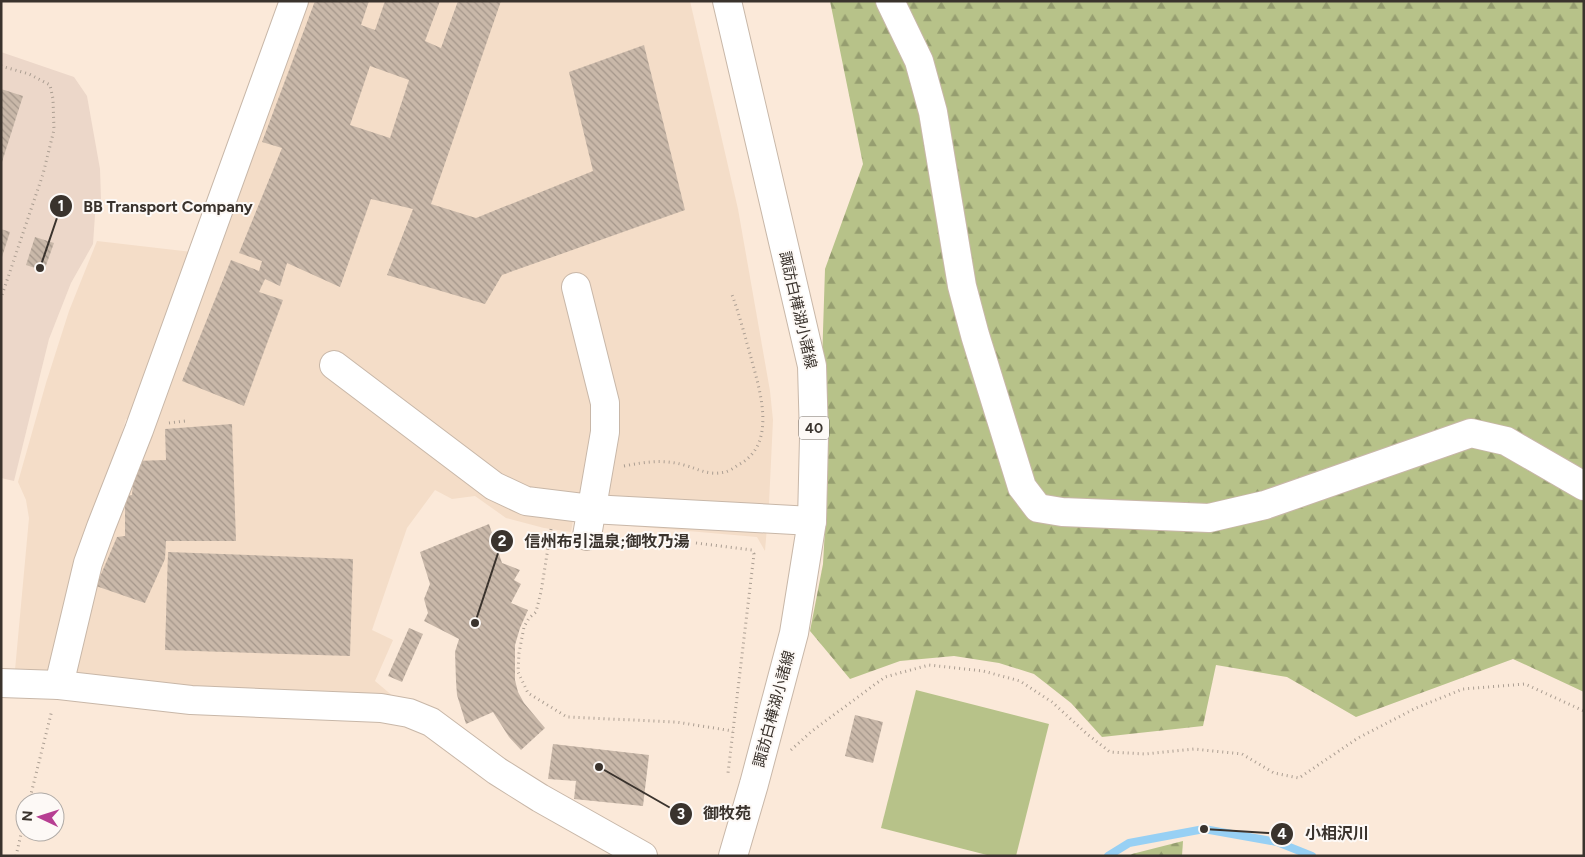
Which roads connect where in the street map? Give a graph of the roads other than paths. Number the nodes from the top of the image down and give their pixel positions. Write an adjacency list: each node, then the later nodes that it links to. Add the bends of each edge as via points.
1 (294, 1): 11 (street, via 139,430 100,528 88,563)
2 (728, 1): 8 (street, 諏訪白樺湖小諸線 / 40, via 812,366)
3 (890, 1): 6 (street, via 919,61 930,104 962,286 977,344 1022,487 1038,508 1062,512 1209,518 1265,505 1471,433 1506,441)
4 (576, 287): 7 (street, via 605,403 605,432)
5 (334, 365): 7 (street, via 494,486 526,501)
6 (1584, 486)
7 (591, 509): 8 (street); 9 (street)
8 (812, 521): 13 (street, 諏訪白樺湖小諸線 / 40, via 794,633)
9 (587, 536)
10 (1, 683): 11 (street)
11 (59, 685): 12 (street, via 191,700 381,708 409,714 431,722 497,771)
12 (643, 856)
13 (733, 856)

